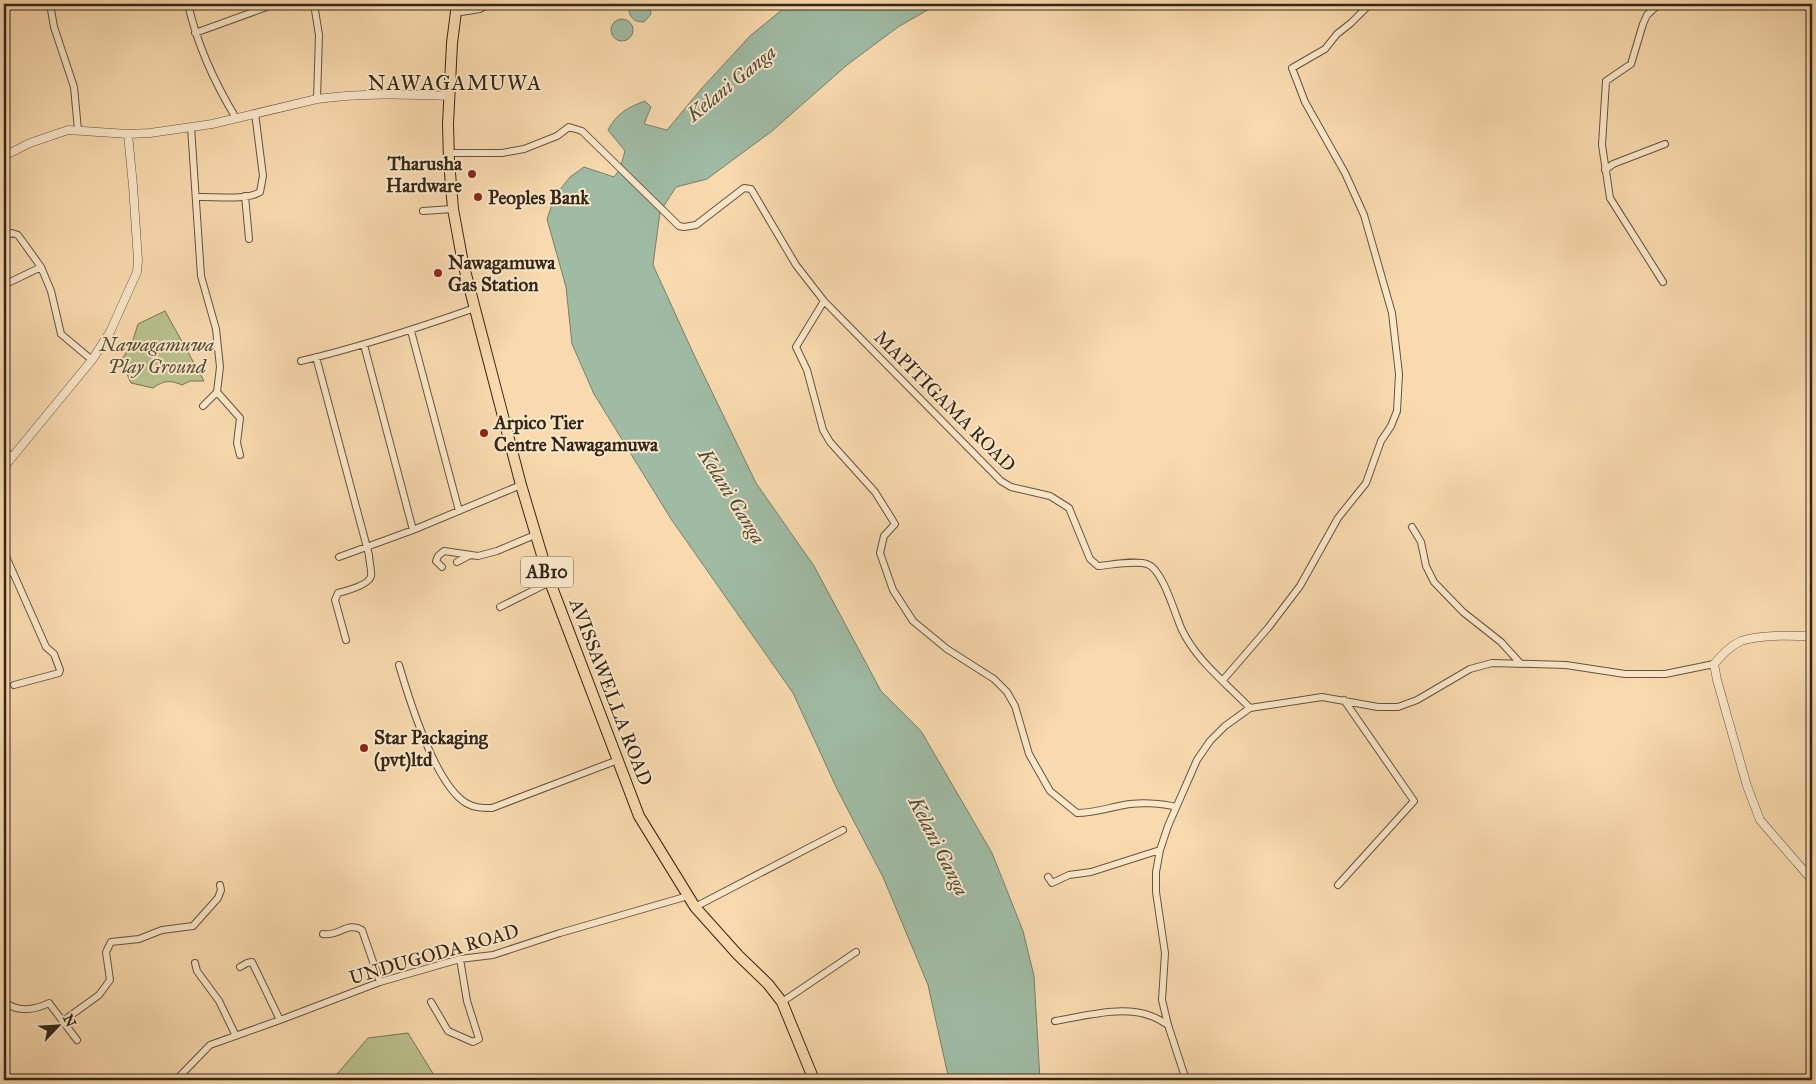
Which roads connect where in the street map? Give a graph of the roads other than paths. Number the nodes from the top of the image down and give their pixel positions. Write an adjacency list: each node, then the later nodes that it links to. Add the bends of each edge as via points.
1 (50, 4): 15 (street, via 54,27 74,87)
2 (188, 4): 9 (street)
3 (275, 4): 9 (street)
4 (314, 4): 11 (street, via 319,35)
5 (489, 4): 8 (street, via 480,9)
6 (1370, 4): 63 (street, via 1325,48 1292,68 1305,102 1345,173 1364,215 1392,313 1399,374 1397,411 1392,426 1381,441 1366,483 1338,518 1300,586)
7 (1659, 4): 20 (street, via 1647,15 1632,64 1606,81 1602,145)
8 (456, 8): 10 (main road, AVISSAWELLA ROAD / AB10)
9 (195, 33): 13 (street, via 221,93)
10 (450, 96): 11 (street, via 379,94); 18 (main road, AVISSAWELLA ROAD / AB10)
11 (317, 99): 12 (street)
12 (255, 113): 13 (street); 21 (street, via 263,176 260,192)
13 (236, 118): 14 (street)
14 (191, 127): 16 (street); 22 (street)
15 (78, 130): 16 (street); 19 (street, via 68,130 30,143)
16 (128, 134): 35 (street, via 137,272 110,332)
17 (1665, 144): 20 (street)
18 (449, 153): 23 (main road, AVISSAWELLA ROAD / AB10); 30 (street, MAPITIGAMA ROAD, via 502,153 524,149 557,136 569,127 582,131 679,226 684,227 696,225 744,188 751,189 796,264)
19 (4, 156)
20 (1605, 170): 28 (street, via 1610,198)
21 (245, 196): 22 (street); 26 (street)
22 (196, 197): 37 (street, via 201,276 216,329 220,367)
23 (453, 209): 24 (street); 31 (main road, AVISSAWELLA ROAD / AB10)
24 (423, 211)
25 (4, 237): 27 (street, via 12,233 18,235)
26 (250, 239)
27 (41, 267): 29 (street); 35 (street, via 51,291 61,334)
28 (1664, 282)
29 (4, 285)
30 (824, 300): 63 (street, MAPITIGAMA ROAD, via 1001,481 1011,487 1050,496 1069,508 1090,559 1098,566 1137,562 1148,564 1158,573 1183,631 1196,652); 68 (street, via 796,347 807,370 823,430 875,492 895,524 884,536 880,553 893,590 913,621 947,649 994,679 1007,692 1015,706 1029,754 1050,791 1076,813 1127,804)
31 (475, 308): 32 (street); 43 (main road, AVISSAWELLA ROAD / AB10)
32 (411, 330): 33 (street); 44 (street)
33 (364, 344): 34 (street); 46 (street)
34 (316, 357): 36 (street); 48 (street)
35 (92, 360): 41 (street)
36 (301, 361)
37 (217, 392): 38 (street); 40 (street, via 240,418 237,443)
38 (203, 406)
39 (4, 449): 41 (street)
40 (240, 455)
41 (12, 457): 42 (street)
42 (4, 467)
43 (520, 485): 44 (street); 47 (main road, AVISSAWELLA ROAD / AB10)
44 (458, 511): 46 (street)
45 (1412, 527): 60 (street, via 1421,542 1426,566 1434,582)
46 (414, 530): 48 (street)
47 (535, 534): 50 (street, via 496,551); 56 (main road, AVISSAWELLA ROAD / AB10)
48 (366, 547): 51 (street); 59 (street, via 369,580 359,587 338,593 335,600)
49 (4, 552): 54 (street)
50 (472, 555): 52 (street); 53 (street, via 444,551 436,561)
51 (339, 557)
52 (457, 562)
53 (442, 567)
54 (12, 571): 55 (street); 64 (street, via 46,647 54,654 60,670 59,673)
55 (4, 576)
56 (550, 582): 57 (street); 67 (main road, AVISSAWELLA ROAD / AB10)
57 (500, 607)
58 (1812, 636): 61 (street, via 1757,638 1741,642 1724,652)
59 (346, 640)
60 (1520, 663): 61 (street, via 1566,665 1626,674 1665,674); 65 (street, via 1492,663 1470,669 1417,700 1398,707 1378,707)
61 (1714, 664): 72 (street, via 1747,786 1760,820)
62 (399, 665): 67 (street, via 414,716 437,767 456,796 466,804 492,808)
63 (1223, 680): 66 (street, MAPITIGAMA ROAD)
64 (14, 685)
65 (1344, 700): 66 (street, via 1322,697); 74 (street, via 1414,801)
66 (1250, 708): 68 (street, via 1210,741 1197,760)
67 (618, 760): 75 (main road, AVISSAWELLA ROAD / AB10, via 639,816)
68 (1176, 807): 70 (street)
69 (843, 830): 76 (street)
70 (1160, 850): 71 (street, via 1052,883); 89 (street, via 1156,892 1165,953 1162,1000)
71 (1048, 877)
72 (1812, 880)
73 (220, 885): 87 (street, via 218,898 193,926 111,942 106,952 110,980 99,995)
74 (1338, 885)
75 (688, 896): 76 (main road, AVISSAWELLA ROAD / AB10); 79 (street, UNDUGODA ROAD, via 493,955)
76 (695, 907): 85 (main road, AVISSAWELLA ROAD / AB10)
77 (323, 934): 82 (street, via 331,935 346,928 362,930)
78 (856, 952): 85 (street)
79 (460, 959): 82 (street, UNDUGODA ROAD); 84 (street, via 467,1001 479,1039 473,1042 448,1031)
80 (195, 963): 90 (street)
81 (240, 967): 86 (street, via 252,962)
82 (380, 982): 86 (street, UNDUGODA ROAD)
83 (4, 1001): 87 (street, via 27,1010 49,1003)
84 (431, 1002)
85 (782, 1002): 93 (main road, AVISSAWELLA ROAD / AB10)
86 (280, 1020): 90 (street, UNDUGODA ROAD)
87 (63, 1021): 91 (street)
88 (1055, 1021): 89 (street, via 1107,1012 1134,1012 1152,1016)
89 (1168, 1025): 94 (street)
90 (236, 1036): 92 (street, UNDUGODA ROAD, via 210,1045)
91 (77, 1040)
92 (176, 1080)
93 (814, 1080)
94 (1186, 1080)

